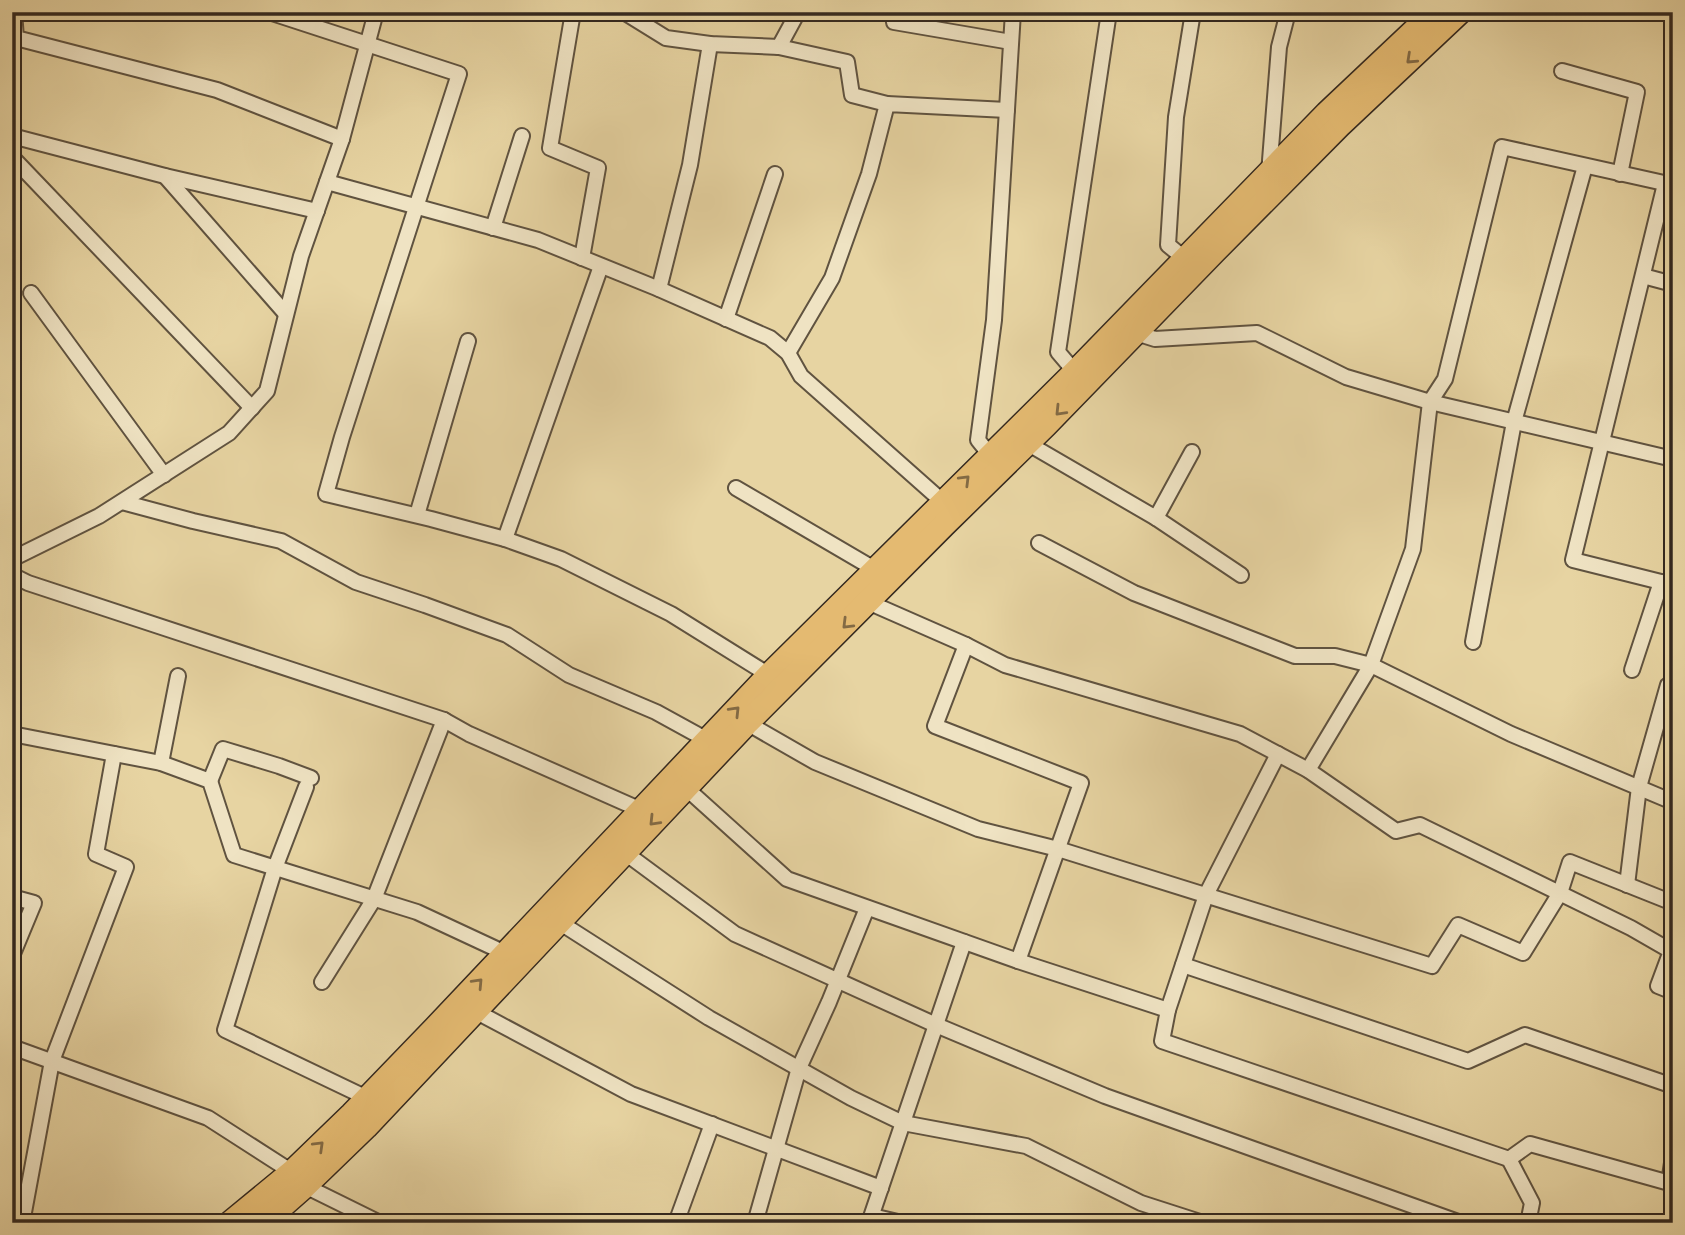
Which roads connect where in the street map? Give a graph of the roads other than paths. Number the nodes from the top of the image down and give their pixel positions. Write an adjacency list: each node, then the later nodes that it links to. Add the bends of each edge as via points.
1 (14, 12): 23 (street, via 16,38 216,90)
2 (376, 12): 16 (street)
3 (573, 12): 35 (street, via 550,148 598,168)
4 (624, 12): 15 (street, via 666,38)
5 (798, 12): 17 (street)
6 (893, 12): 14 (street, via 894,22)
7 (1013, 12): 14 (street)
8 (1109, 12): 47 (street, via 1058,352)
9 (1194, 12): 36 (street, via 1176,117 1168,245)
10 (1288, 12): 26 (street, via 1279,47)
11 (1434, 12): 26 (highway)
12 (278, 13): 16 (street)
13 (1459, 13): 36 (highway, one-way to 36)
14 (1011, 42): 20 (street)
15 (710, 44): 17 (street); 40 (street, via 690,165)
16 (368, 45): 23 (street); 32 (street, via 459,75)
17 (779, 47): 19 (street, via 847,62 852,95)
18 (1562, 71): 28 (street, via 1637,92)
19 (887, 104): 20 (street); 46 (street, via 869,174 832,278)
20 (1007, 110): 54 (street, via 994,320 978,440)
21 (12, 136): 29 (street)
22 (522, 136): 34 (street)
23 (342, 139): 30 (street)
24 (13, 159): 49 (street)
25 (1585, 166): 28 (street); 48 (street, via 1502,147 1445,379); 50 (street)
26 (1269, 173): 36 (highway)
27 (775, 174): 43 (street)
28 (1620, 174): 31 (street)
29 (165, 176): 33 (street); 42 (street)
30 (327, 182): 32 (street); 33 (street)
31 (1669, 185): 38 (street)
32 (417, 206): 34 (street); 60 (street, via 326,494)
33 (317, 211): 42 (street)
34 (493, 228): 35 (street)
35 (582, 258): 37 (street)
36 (1191, 264): 44 (highway); 47 (highway)
37 (601, 266): 40 (street); 62 (street)
38 (1643, 276): 39 (street); 51 (street)
39 (1673, 284)
40 (659, 289): 43 (street)
41 (31, 293): 56 (street)
42 (286, 314): 49 (street, via 267,391)
43 (726, 319): 46 (street, via 770,338)
44 (1136, 333): 47 (highway); 48 (street, via 1155,339 1257,333 1346,377)
45 (468, 341): 60 (street)
46 (788, 354): 59 (street, via 801,376)
47 (1081, 377): 52 (highway, one-way to 52); 54 (highway)
48 (1430, 402): 50 (street); 72 (street, via 1413,549)
49 (252, 408): 56 (street, via 229,432)
50 (1514, 422): 51 (street); 70 (street)
51 (1602, 442): 55 (street); 68 (street, via 1573,560)
52 (1027, 443): 59 (highway); 61 (street)
53 (1192, 452): 61 (street)
54 (990, 455): 59 (highway, one-way to 54)
55 (1673, 459)
56 (164, 475): 58 (street)
57 (736, 488): 65 (street)
58 (122, 502): 64 (street); 80 (street, via 281,541 356,582 507,635 569,675 656,712)
59 (949, 508): 65 (highway); 69 (highway)
60 (417, 515): 62 (street)
61 (1156, 518): 67 (street)
62 (505, 539): 75 (street, via 561,559 671,614)
63 (1039, 543): 72 (street, via 1134,593 1295,656 1335,656)
64 (12, 559)
65 (876, 570): 75 (highway)
66 (12, 575): 77 (street)
67 (1241, 575)
68 (1667, 584): 73 (street)
69 (868, 602): 71 (street); 78 (highway, one-way to 78)
70 (1472, 642)
71 (966, 645): 82 (street, via 1005,665 1240,734); 90 (street, via 935,726 1082,783)
72 (1371, 665): 84 (street); 87 (street, via 1511,734)
73 (1632, 670)
74 (178, 676): 83 (street)
75 (769, 676): 80 (highway, one-way to 75)
76 (1668, 685): 87 (street)
77 (444, 720): 89 (street); 97 (street)
78 (747, 723): 86 (highway); 90 (street, via 814,762 978,829)
79 (12, 734): 81 (street)
80 (707, 740): 86 (highway)
81 (114, 754): 83 (street); 113 (street, via 96,854 125,867)
82 (1278, 754): 84 (street); 95 (street)
83 (161, 763): 85 (street)
84 (1308, 770): 94 (street, via 1396,831 1420,825)
85 (210, 781): 92 (street, via 234,855); 92 (street, via 223,749 279,766 308,783)
86 (680, 782): 89 (highway); 91 (highway, one-way to 91); 99 (street, via 787,879)
87 (1639, 787): 88 (street); 93 (street)
88 (1673, 802)
89 (641, 810): 100 (highway)
90 (1058, 849): 95 (street); 104 (street)
91 (624, 852): 100 (highway); 106 (street, via 735,934)
92 (275, 868): 97 (street); 116 (street, via 225,1030)
93 (1627, 885): 94 (street, via 1570,862); 98 (street)
94 (1560, 893): 95 (street, via 1523,953 1458,925 1432,965); 108 (street, via 1671,951 1658,986)
95 (1206, 895): 105 (street)
96 (12, 897): 102 (street, via 34,903)
97 (374, 899): 103 (street, via 417,912); 107 (street)
98 (1673, 903)
99 (867, 908): 101 (street); 106 (street)
100 (552, 916): 103 (highway); 114 (street, via 709,1018)
101 (964, 942): 104 (street); 111 (street)
102 (12, 956)
103 (512, 958): 110 (highway); 116 (highway, one-way to 103)
104 (1018, 961): 109 (street)
105 (1183, 965): 109 (street); 115 (street, via 1468,1061 1525,1035)
106 (838, 981): 111 (street); 114 (street)
107 (322, 982)
108 (1673, 992)
109 (1168, 1010): 121 (street, via 1162,1041)
110 (475, 1011): 118 (street, via 631,1094); 122 (highway, via 366,1126)
111 (936, 1025): 117 (street); 134 (street, via 1105,1096)
112 (12, 1048): 113 (street)
113 (52, 1061): 122 (street, via 208,1118); 126 (street)
114 (799, 1068): 117 (street); 119 (street)
115 (1673, 1086)
116 (367, 1098): 122 (highway, one-way to 116)
117 (903, 1123): 124 (street); 133 (street, via 1026,1146 1141,1203)
118 (712, 1124): 119 (street); 130 (street)
119 (776, 1148): 124 (street); 131 (street)
120 (1673, 1156): 123 (street)
121 (1508, 1159): 123 (street, via 1530,1144); 135 (street, via 1532,1203)
122 (299, 1179): 127 (highway); 128 (highway); 129 (street)
123 (1671, 1184)
124 (881, 1188): 125 (street)
125 (870, 1219): 132 (street)
126 (22, 1223)
127 (230, 1223)
128 (263, 1223)
129 (380, 1223)
130 (676, 1223)
131 (754, 1223)
132 (902, 1223)
133 (1203, 1223)
134 (1461, 1223)
135 (1528, 1223)

